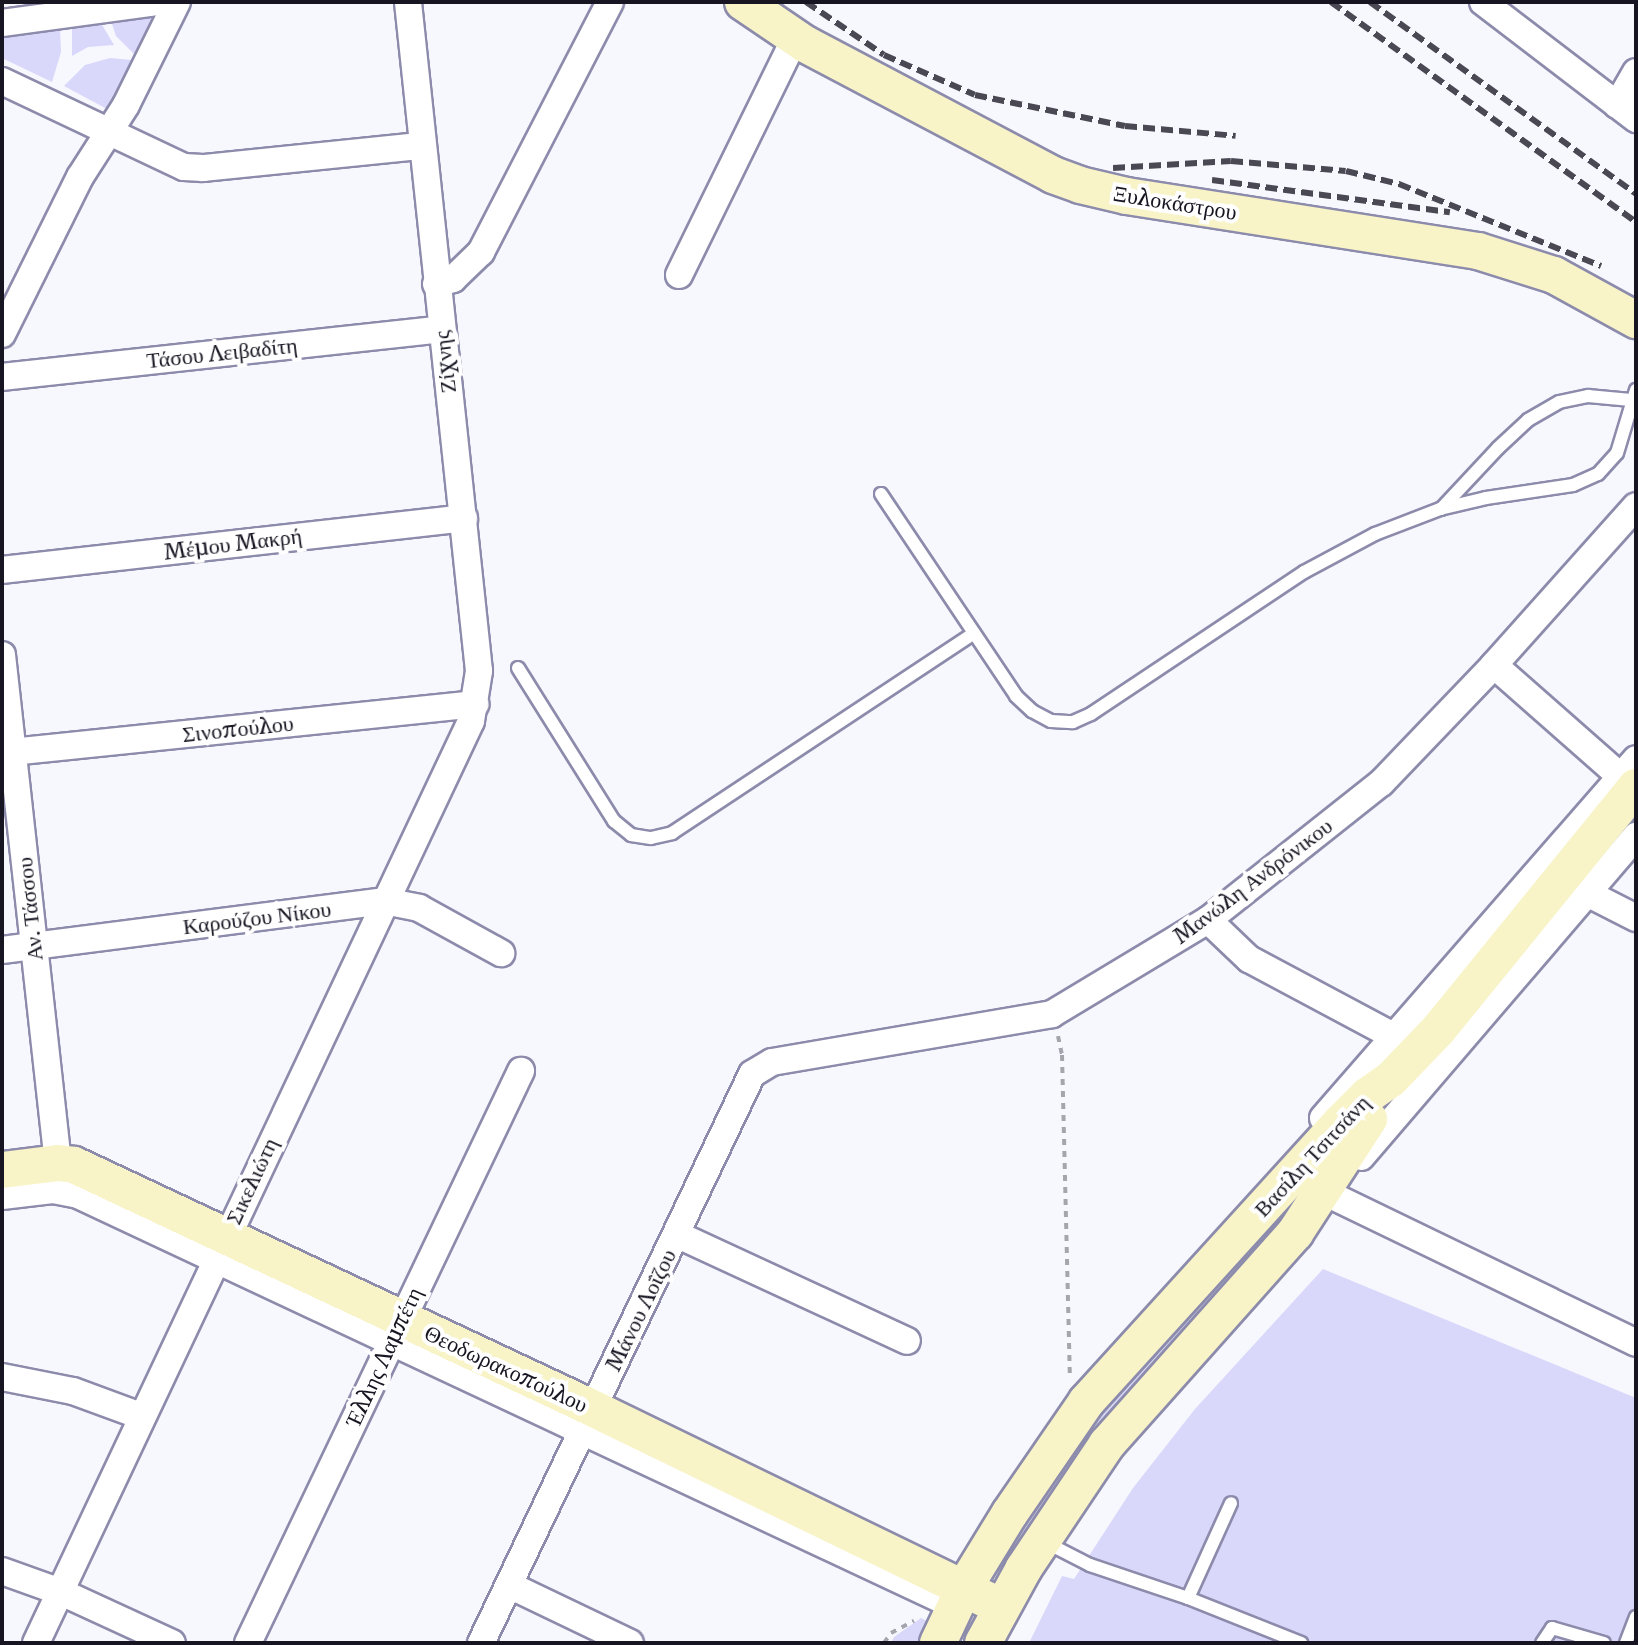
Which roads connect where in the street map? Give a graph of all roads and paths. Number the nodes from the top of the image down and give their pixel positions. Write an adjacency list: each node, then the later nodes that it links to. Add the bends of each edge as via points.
1 (157, 2): 7 (street)
2 (177, 2): 12 (street)
3 (408, 2): 13 (street, Ζίχνης)
4 (610, 2): 15 (street, via 481,252 453,279)
5 (743, 2): 8 (street, Ξυλοκάστρου)
6 (1483, 2): 11 (street)
7 (2, 23)
8 (795, 38): 14 (street); 16 (street, Ξυλοκάστρου, via 1080,185 1488,253 1567,280)
9 (1636, 72): 11 (street)
10 (2, 81): 12 (street)
11 (1627, 112)
12 (108, 132): 13 (street, via 193,168); 18 (street)
13 (421, 146): 15 (street, Ζίχνης)
14 (679, 275)
15 (436, 284): 17 (street, Ζίχνης)
16 (1636, 320)
17 (441, 329): 19 (street, Τάσου Λειβαδίτη); 24 (street, Ζίχνης)
18 (2, 334)
19 (2, 377)
20 (1633, 395): 23 (lane, via 1559,402 1528,420); 23 (lane, via 1617,453 1598,474 1573,485)
21 (881, 494): 26 (lane)
22 (1636, 506): 28 (street, Μανώλη Ανδρόνικου)
23 (1440, 509): 26 (lane, via 1375,534 1304,572 1073,722 1051,721 1032,711)
24 (464, 518): 25 (street, Μέμου Μακρή); 30 (street, Ζίχνης, via 479,671)
25 (2, 570)
26 (974, 633): 29 (lane, via 672,833 651,838 631,835 614,821)
27 (2, 655): 31 (street, Αν. Τάσσου)
28 (1494, 665): 32 (street); 37 (street, Μανώλη Ανδρόνικου, via 1381,783)
29 (518, 668)
30 (473, 712): 31 (street, Σινοπούλου); 35 (street, Σικελιώτη)
31 (7, 753): 38 (street, Αν. Τάσσου)
32 (1631, 774): 42 (street); 47 (street, Βασίλη Τσιτσάνη, via 1439,1029 1368,1095)
33 (1636, 836): 34 (street, Βασίλη Τσιτσάνη)
34 (1587, 893): 36 (street); 47 (street, Βασίλη Τσιτσάνη, via 1364,1153)
35 (384, 901): 38 (street, Καρούζου Νίκου); 40 (street, Καρούζου Νίκου, via 419,908); 50 (street, Σικελιώτη)
36 (1636, 918)
37 (1208, 920): 41 (street, Μανώλη Ανδρόνικου); 42 (street, via 1249,959)
38 (34, 947): 39 (street, Καρούζου Νίκου); 45 (street, Αν. Τάσσου)
39 (2, 950)
40 (501, 953)
41 (1052, 1014): 43 (street, Μανώλη Ανδρόνικου); 55 (path, via 1062,1055)
42 (1393, 1036): 47 (street, via 1317,1126)
43 (762, 1067): 49 (street, Μάνου Λοΐζου, via 745,1084)
44 (521, 1071): 51 (street, Έλλης Λαμπέτη)
45 (58, 1163): 46 (street, Θεοδωρακοπούλου); 50 (street, Θεοδωρακοπούλου, via 74,1165)
46 (2, 1170)
47 (1317, 1184): 53 (street); 59 (street, Βασίλη Τσιτσάνη, via 1287,1242 1107,1444); 63 (street, Βασίλη Τσιτσάνη, via 1087,1401)
48 (2, 1196): 50 (street, via 67,1191)
49 (678, 1235): 52 (street); 57 (street, Μάνου Λοΐζου)
50 (221, 1247): 51 (street, Θεοδωρακοπούλου); 56 (street, Σικελιώτη)
51 (396, 1331): 57 (street, Θεοδωρακοπούλου); 69 (street, Έλλης Λαμπέτη)
52 (907, 1341)
53 (1636, 1343)
54 (2, 1377): 56 (street, via 61,1388)
55 (1071, 1387)
56 (141, 1416): 62 (street, Σικελιώτη)
57 (587, 1419): 61 (street, Μάνου Λοΐζου); 63 (street, Θεοδωρακοπούλου)
58 (1231, 1503): 64 (lane)
59 (1042, 1541): 64 (lane, via 1090,1565); 65 (street, Βασίλη Τσιτσάνη)
60 (2, 1571): 62 (street)
61 (509, 1585): 70 (street, Μάνου Λοΐζου); 71 (street)
62 (61, 1592): 67 (street, Σικελιώτη); 68 (street)
63 (960, 1597): 65 (street, Θεοδωρακοπούλου); 72 (street, Βασίλη Τσιτσάνη)
64 (1188, 1598): 74 (lane)
65 (1001, 1607): 73 (street, Βασίλη Τσιτσάνη)
66 (1636, 1617): 77 (lane)
67 (36, 1643)
68 (172, 1643)
69 (248, 1643)
70 (481, 1643)
71 (630, 1643)
72 (938, 1643)
73 (983, 1643)
74 (1301, 1643)
75 (1542, 1643): 76 (lane, via 1552,1628)
76 (1604, 1643)
77 (1626, 1643)

